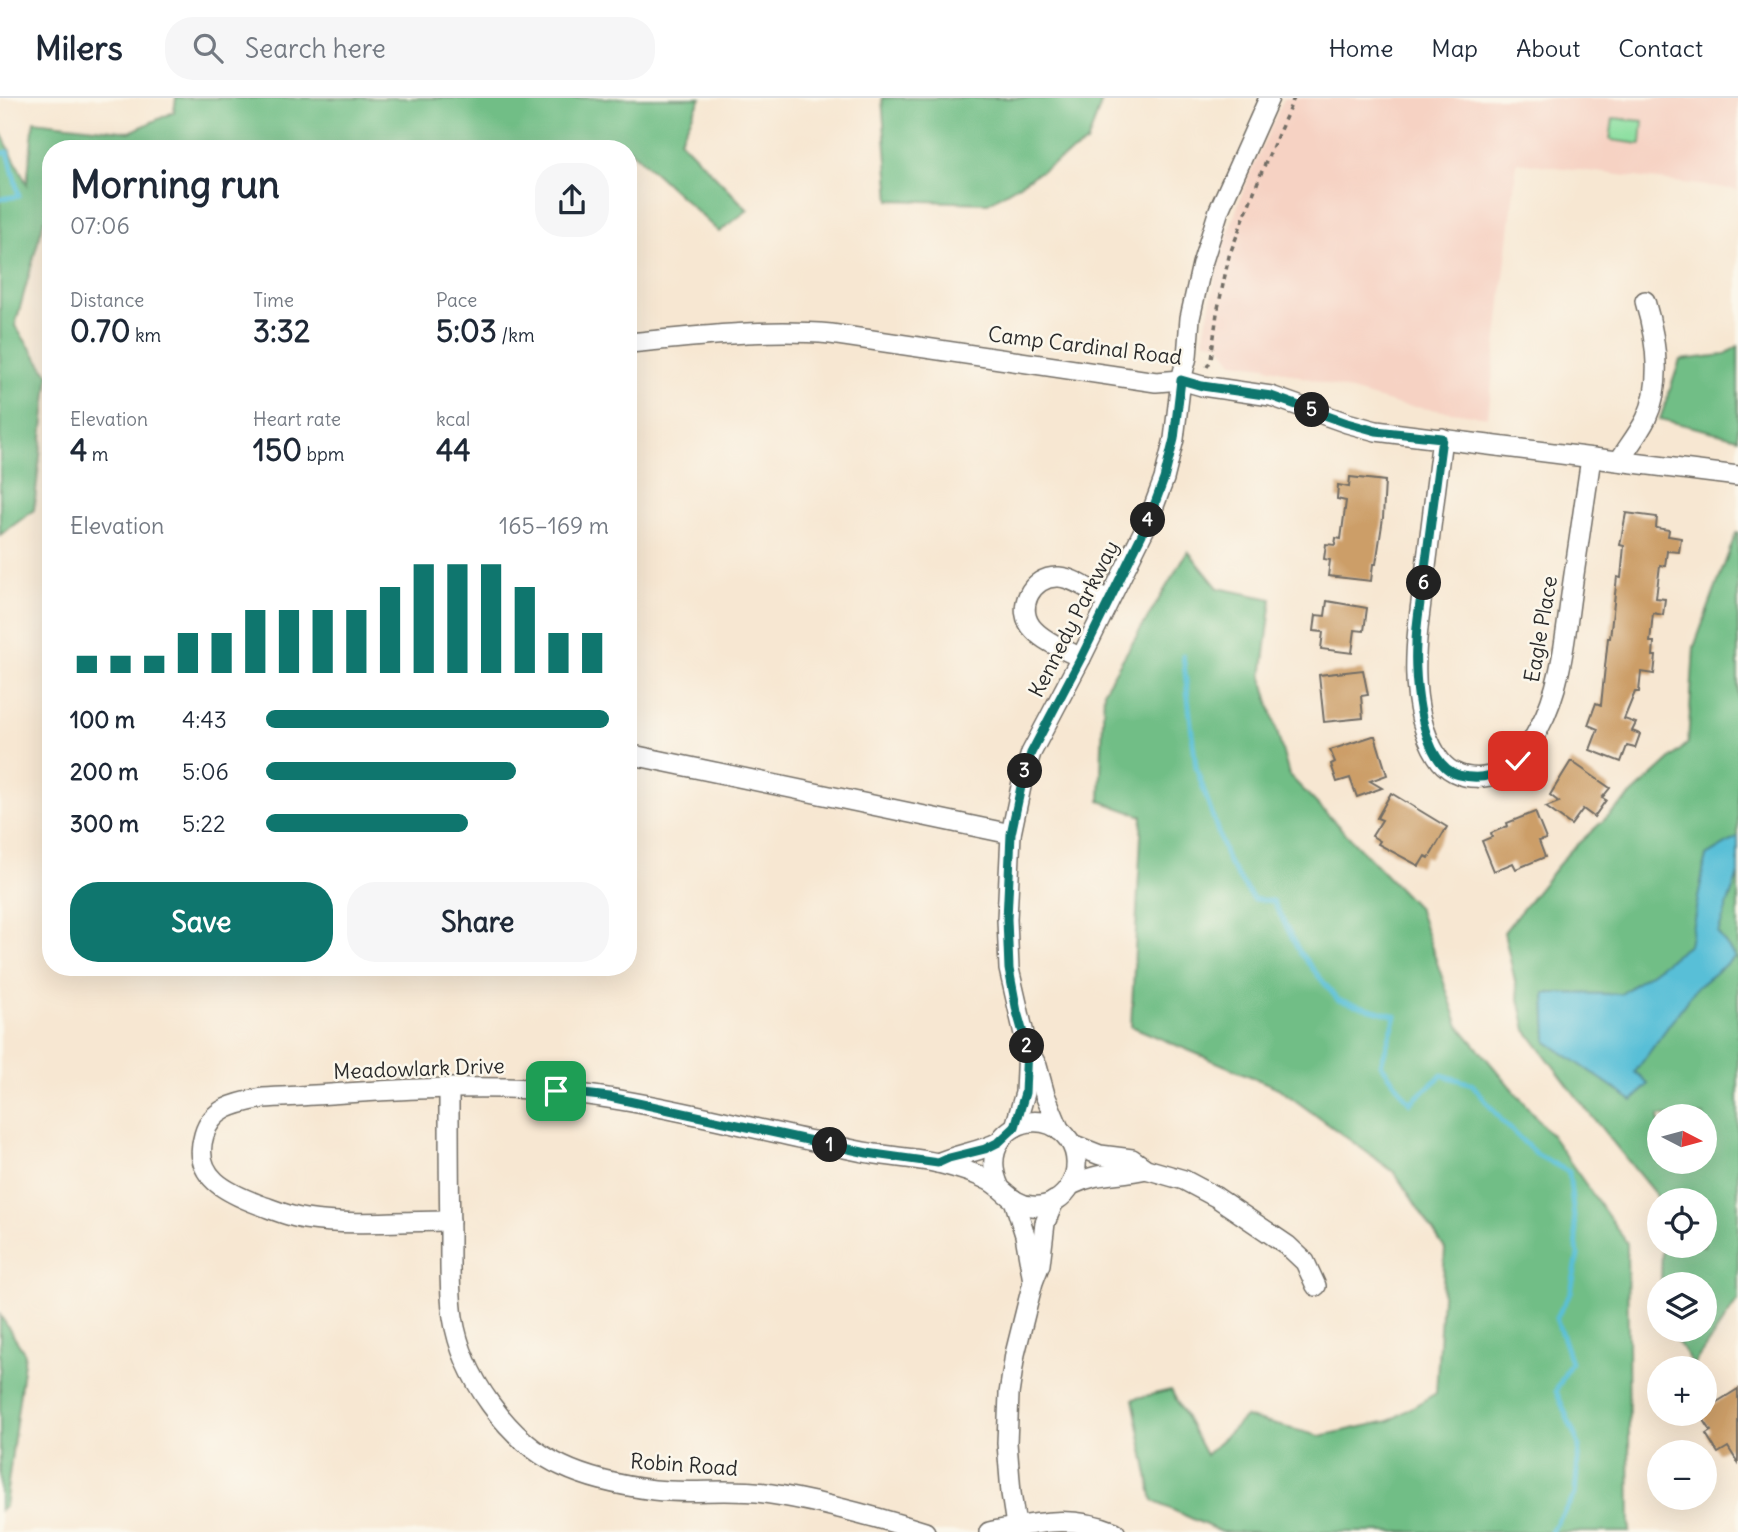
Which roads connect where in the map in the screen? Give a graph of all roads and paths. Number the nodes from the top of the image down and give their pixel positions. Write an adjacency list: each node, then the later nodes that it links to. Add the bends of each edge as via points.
1 (1269, 98): 5 (street, Kennedy Parkway, via 1215,221 1190,318)
2 (1294, 98): 6 (path, via 1229,256 1211,360)
3 (1645, 301): 9 (street, via 1654,332 1656,382 1646,418)
4 (637, 341): 5 (street, Camp Cardinal Road, via 795,331 1156,382)
5 (1181, 380): 6 (street, Camp Cardinal Road); 11 (street, Kennedy Parkway, via 1164,479)
6 (1202, 386): 7 (street, Camp Cardinal Road, via 1271,396 1376,431)
7 (1442, 438): 8 (street, Camp Cardinal Road); 8 (street, Eagle Place, via 1416,644 1417,685 1424,728 1438,758 1454,773 1472,778 1498,775 1518,761 1540,727 1553,694)
8 (1591, 458): 9 (street, Camp Cardinal Road)
9 (1619, 461): 10 (street, Camp Cardinal Road)
10 (1738, 477)
11 (1108, 601): 12 (street, Kennedy Parkway); 12 (street, via 1062,577 1049,578 1030,590 1025,615 1032,629)
12 (1081, 658): 14 (street, Kennedy Parkway, via 1031,753)
13 (637, 756): 14 (street)
14 (1011, 834): 15 (street, Kennedy Parkway, via 1009,969)
15 (1027, 1047): 17 (street, Kennedy Parkway, via 1025,1093); 18 (street, Kennedy Parkway)
16 (449, 1089): 20 (street, Meadowlark Drive, via 505,1088 610,1097 867,1153); 25 (street, Robin Road); 25 (street, Meadowlark Drive, via 233,1103 214,1115 204,1136 202,1157 210,1178 227,1193 304,1219)
17 (1015, 1127): 18 (street, via 1043,1122); 19 (street)
18 (1066, 1138): 21 (street, via 1100,1155 1132,1159); 22 (street, via 1077,1165)
19 (999, 1142): 20 (street, Meadowlark Drive); 23 (street, via 992,1163)
20 (938, 1163): 23 (street, Meadowlark Drive, via 981,1177)
21 (1146, 1169): 22 (street, via 1097,1174); 27 (street, via 1184,1180 1216,1197 1287,1245 1304,1262)
22 (1071, 1185): 24 (street)
23 (1007, 1194): 24 (street, via 1034,1206); 26 (street, via 1025,1235)
24 (1054, 1201): 26 (street)
25 (450, 1221): 29 (street, Robin Road, via 453,1318 462,1354 501,1418 561,1466 603,1481 656,1490 763,1493 821,1503)
26 (1033, 1282): 28 (street, via 1009,1394 1007,1443)
27 (1316, 1286)
28 (1017, 1530): 30 (street); 31 (street, via 1051,1520)
29 (925, 1532)
30 (989, 1532)
31 (1115, 1532)

